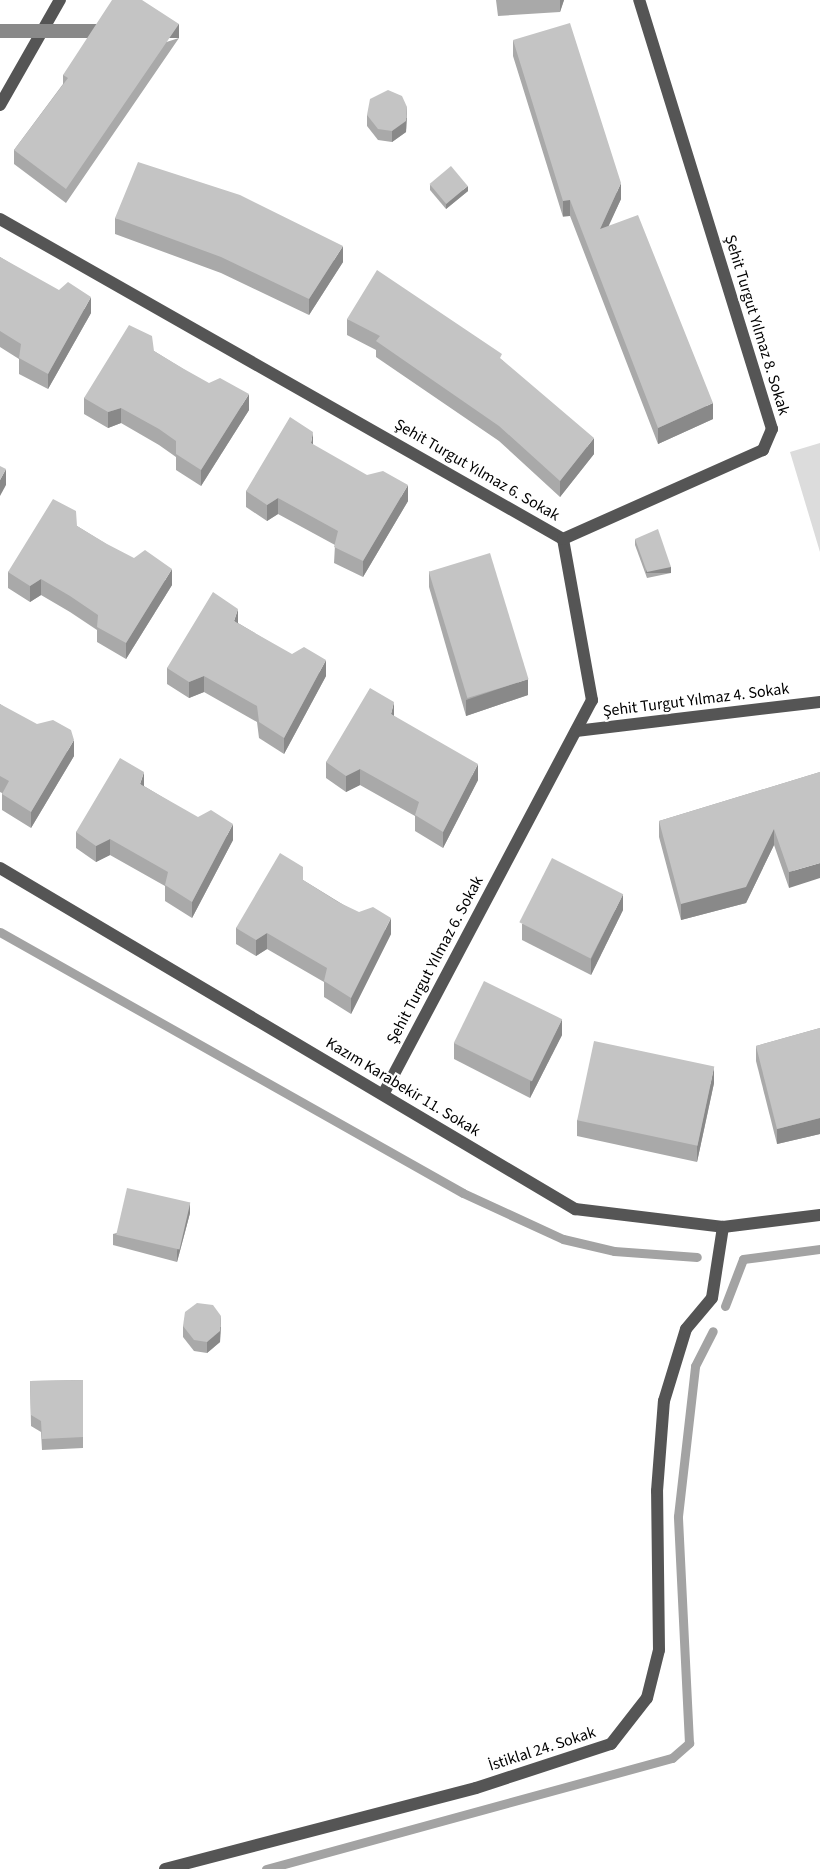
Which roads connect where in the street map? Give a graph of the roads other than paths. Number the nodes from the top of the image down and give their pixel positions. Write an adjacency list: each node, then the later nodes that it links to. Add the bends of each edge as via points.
1 (60, 0): 3 (street)
2 (639, 0): 5 (street, Şehit Turgut Yılmaz 8. Sokak, via 772,429 763,450)
3 (0, 105)
4 (0, 219): 5 (street, Şehit Turgut Yılmaz 6. Sokak)
5 (563, 539): 7 (street, Şehit Turgut Yılmaz 6. Sokak, via 592,700)
6 (820, 702): 7 (street, Şehit Turgut Yılmaz 4. Sokak)
7 (576, 731): 9 (street, Şehit Turgut Yılmaz 6. Sokak)
8 (0, 868): 9 (street, Kazım Karabekir 11. Sokak)
9 (383, 1094): 11 (street, Kazım Karabekir 11. Sokak, via 575,1209)
10 (820, 1215): 11 (street, Kazım Karabekir 11. Sokak)
11 (723, 1227): 12 (street, İstiklal 24. Sokak, via 712,1298 686,1329 664,1401 657,1491 659,1650 647,1698 611,1744 476,1788)
12 (165, 1869)

